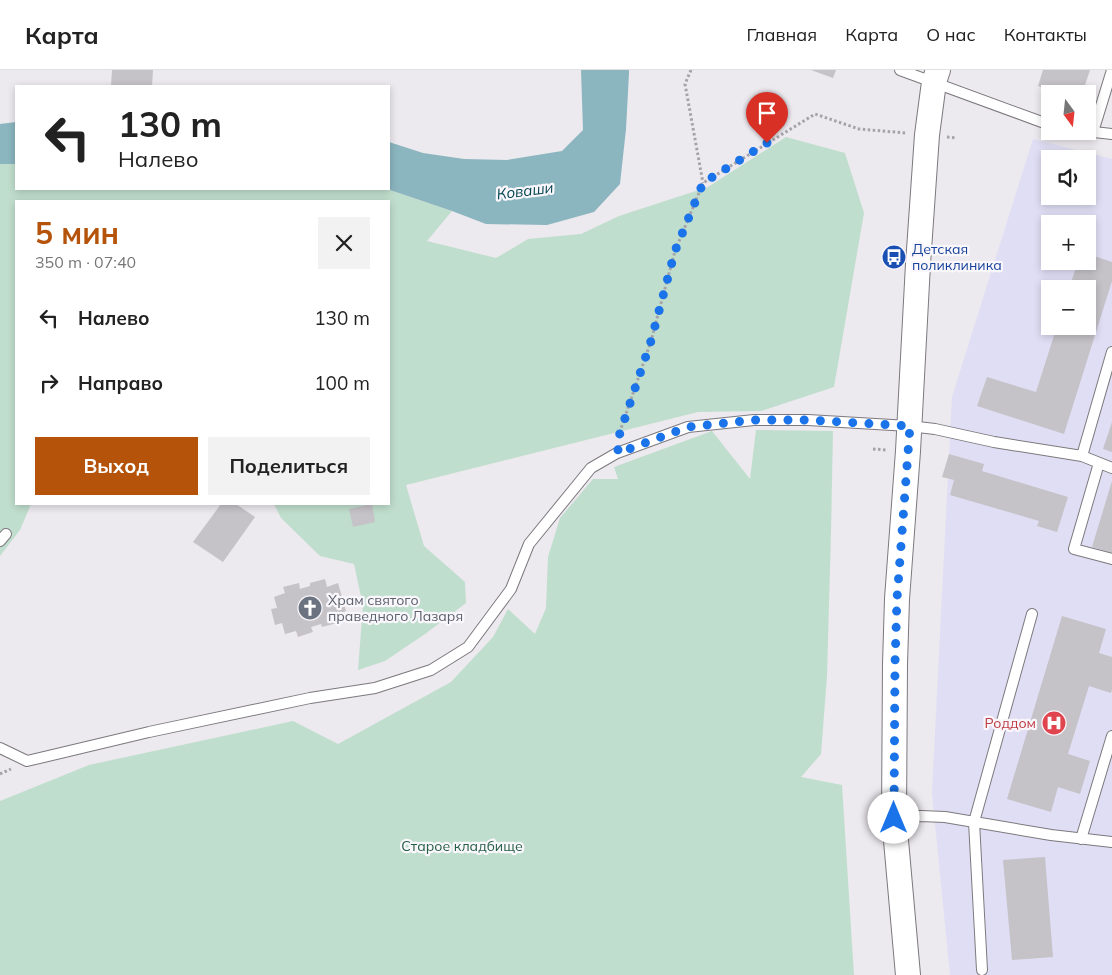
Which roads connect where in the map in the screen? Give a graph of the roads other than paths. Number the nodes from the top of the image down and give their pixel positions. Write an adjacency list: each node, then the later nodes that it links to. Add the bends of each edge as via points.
1 (900, 70): 3 (lane, via 918,77)
2 (1112, 70): 4 (lane)
3 (936, 76): 5 (lane); 9 (street, via 927,135)
4 (1096, 113)
5 (1041, 121)
6 (1096, 133): 7 (lane)
7 (1112, 134)
8 (1112, 352): 10 (lane)
9 (910, 426): 10 (lane); 16 (lane, via 754,420 688,427 618,453 591,468 529,544 511,589 468,647 431,670 375,688 310,698 27,761); 17 (street, via 896,618)
10 (1082, 456): 11 (lane)
11 (1099, 463): 12 (lane); 13 (lane, via 1074,549)
12 (1112, 468)
13 (1112, 560)
14 (1032, 614): 18 (lane)
15 (1112, 736): 19 (lane)
16 (0, 748)
17 (894, 818): 18 (lane, via 945,817); 22 (street)
18 (974, 822): 19 (lane); 21 (lane)
19 (1080, 839): 20 (lane)
20 (1112, 842)
21 (982, 970)
22 (908, 975)

